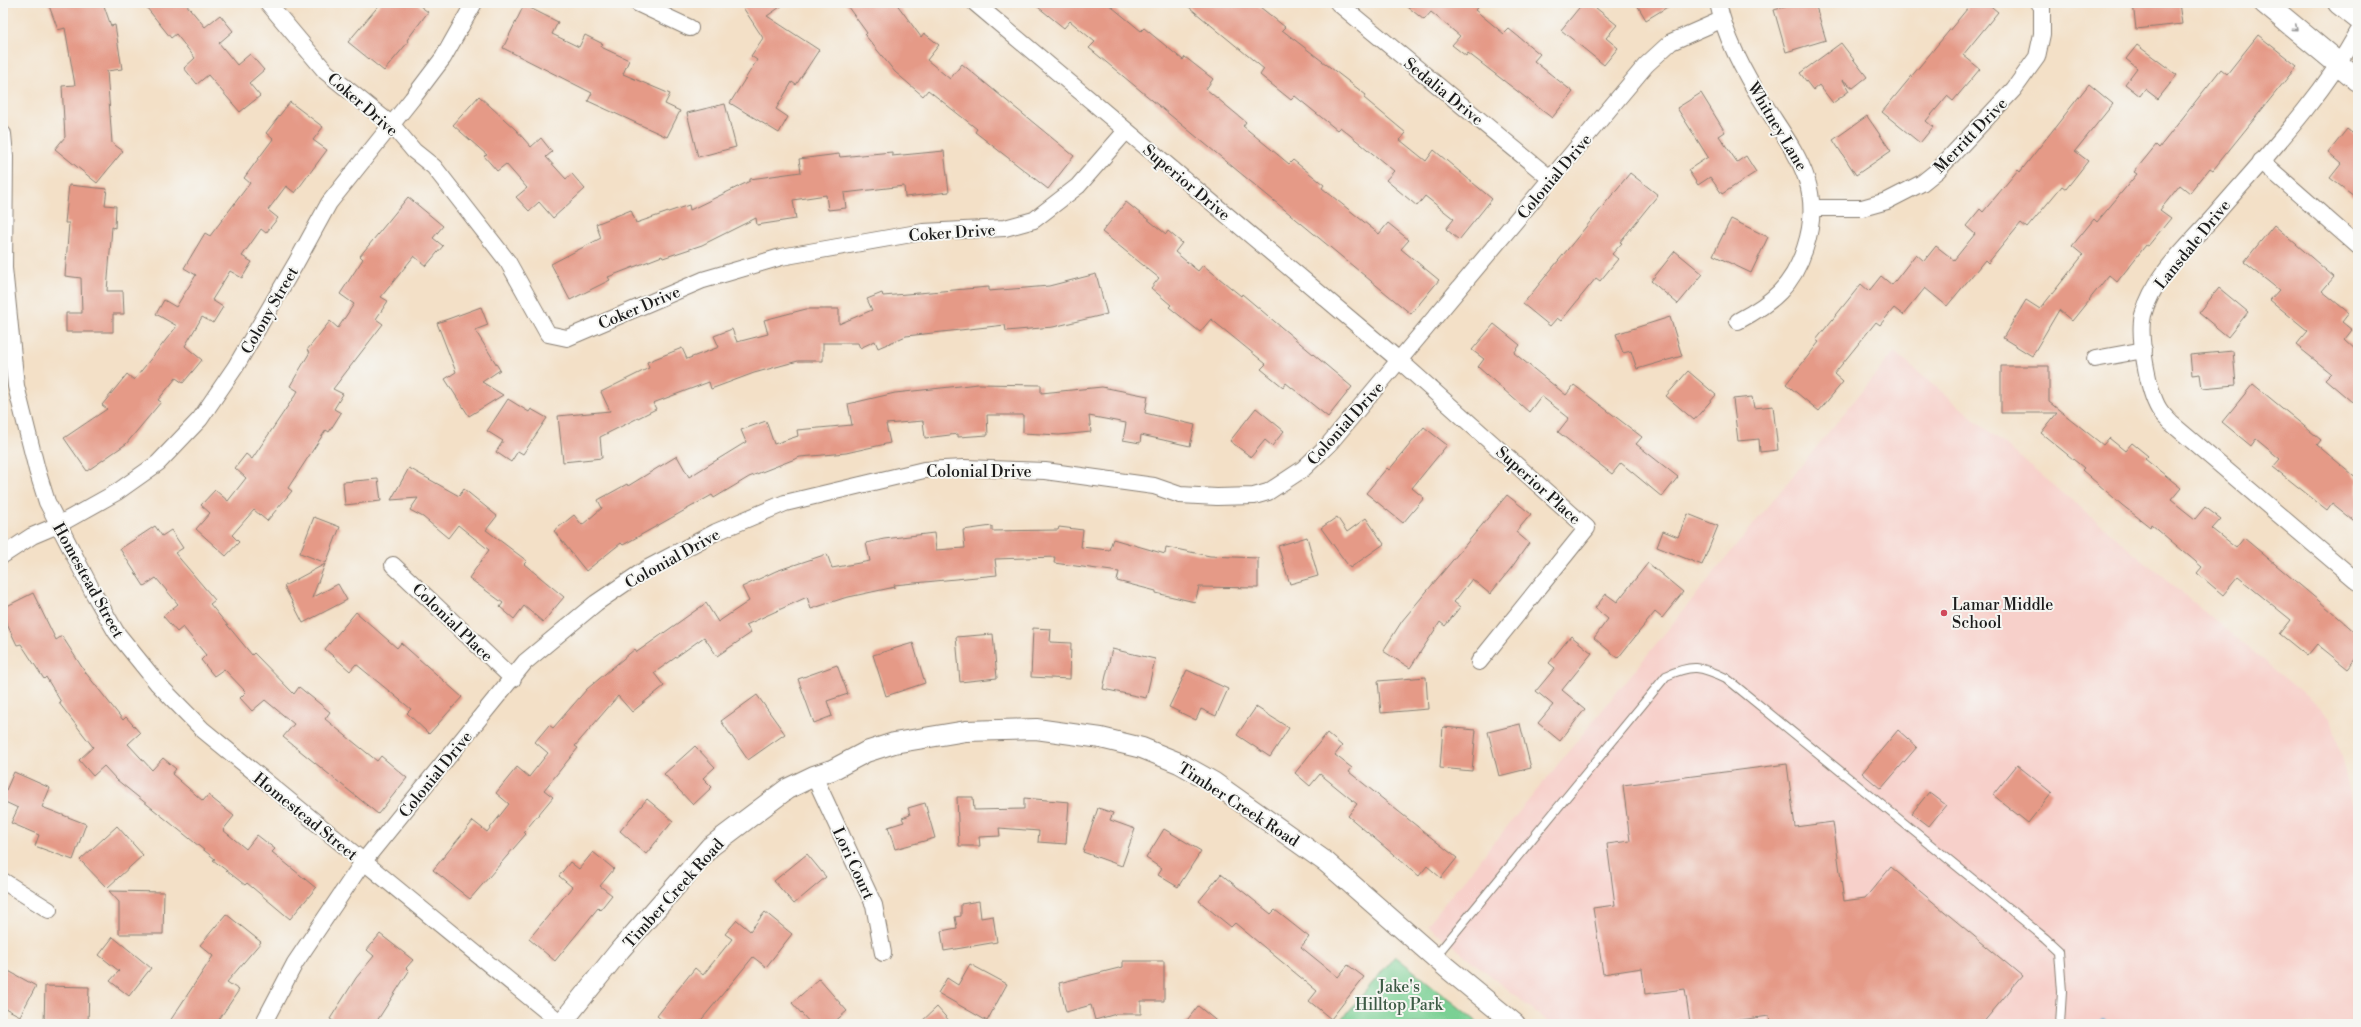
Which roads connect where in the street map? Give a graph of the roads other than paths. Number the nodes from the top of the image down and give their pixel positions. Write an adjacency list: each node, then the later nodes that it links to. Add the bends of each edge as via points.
1 (268, 3): 17 (street, Coker Drive, via 326,72)
2 (474, 3): 17 (street, Colony Street, via 443,58)
3 (637, 3): 12 (street)
4 (975, 3): 18 (street, Superior Drive)
5 (1338, 3): 21 (street, Sedalia Drive)
6 (1718, 3): 11 (street, Whitney Lane)
7 (2039, 3): 22 (street, Merritt Drive, via 2042,6 2042,34 2037,57 2014,89 1938,171 1922,183 1887,201 1862,208)
8 (2265, 3): 15 (main road, one-way to 15)
9 (2339, 3): 10 (main road)
10 (2358, 18)
11 (1722, 20): 21 (street, Colonial Drive, via 1671,42 1646,65); 22 (street, Whitney Lane, via 1736,55 1798,157 1809,180)
12 (690, 28)
13 (2358, 32): 15 (street)
14 (2358, 52): 15 (street)
15 (2340, 65): 16 (main road); 20 (street, Lansdale Drive)
16 (2358, 80)
17 (392, 125): 18 (street, Coker Drive, via 414,151 434,167 508,262 548,334 568,338 703,280 781,257 923,232 1005,228 1034,220 1078,186); 29 (street, Colony Street, via 328,203 236,366 200,419 158,463 117,492)
18 (1126, 131): 28 (street, Superior Drive)
19 (3, 134): 23 (street, Homestead Street)
20 (2261, 161): 24 (street); 26 (street, Lansdale Drive, via 2156,283 2143,315)
21 (1551, 178): 28 (street, Colonial Drive)
22 (1813, 208): 25 (street, Whitney Lane, via 1802,259 1790,278 1773,301)
23 (4, 214): 29 (street, Homestead Street, via 4,268 16,386 37,470)
24 (2358, 246)
25 (1738, 321)
26 (2144, 350): 27 (street); 32 (street, Lansdale Drive, via 2153,395 2159,410)
27 (2095, 359)
28 (1400, 361): 33 (street, Superior Place, via 1587,528); 34 (street, Colonial Drive, via 1329,444 1303,469 1268,492 1254,496 1187,495 1154,486 1045,471 964,468 924,470 786,503 716,532 646,569 596,603 525,662)
29 (58, 525): 30 (street, Colony Street, via 32,536); 36 (street, Homestead Street, via 116,632 158,684 203,730)
30 (3, 555)
31 (393, 565): 34 (street, Colonial Place)
32 (2358, 582)
33 (1479, 662)
34 (513, 679): 36 (street, Colonial Drive)
35 (814, 776): 39 (street, Lori Court, via 874,905); 40 (street, Timber Creek Road, via 894,742 966,731 1036,729 1100,738 1142,748 1179,763 1213,782 1326,862); 42 (street, Timber Creek Road, via 787,789 710,847 620,950)
36 (363, 862): 41 (street, Colonial Drive, via 294,963); 42 (street, Homestead Street)
37 (3, 881): 38 (street)
38 (49, 910)
39 (883, 953)
40 (1434, 957): 43 (street, Timber Creek Road); 44 (lane, via 1666,676 1685,667 1705,668 1726,678 2058,951 2062,992)
41 (263, 1024)
42 (561, 1024)
43 (1515, 1024)
44 (2060, 1024)

